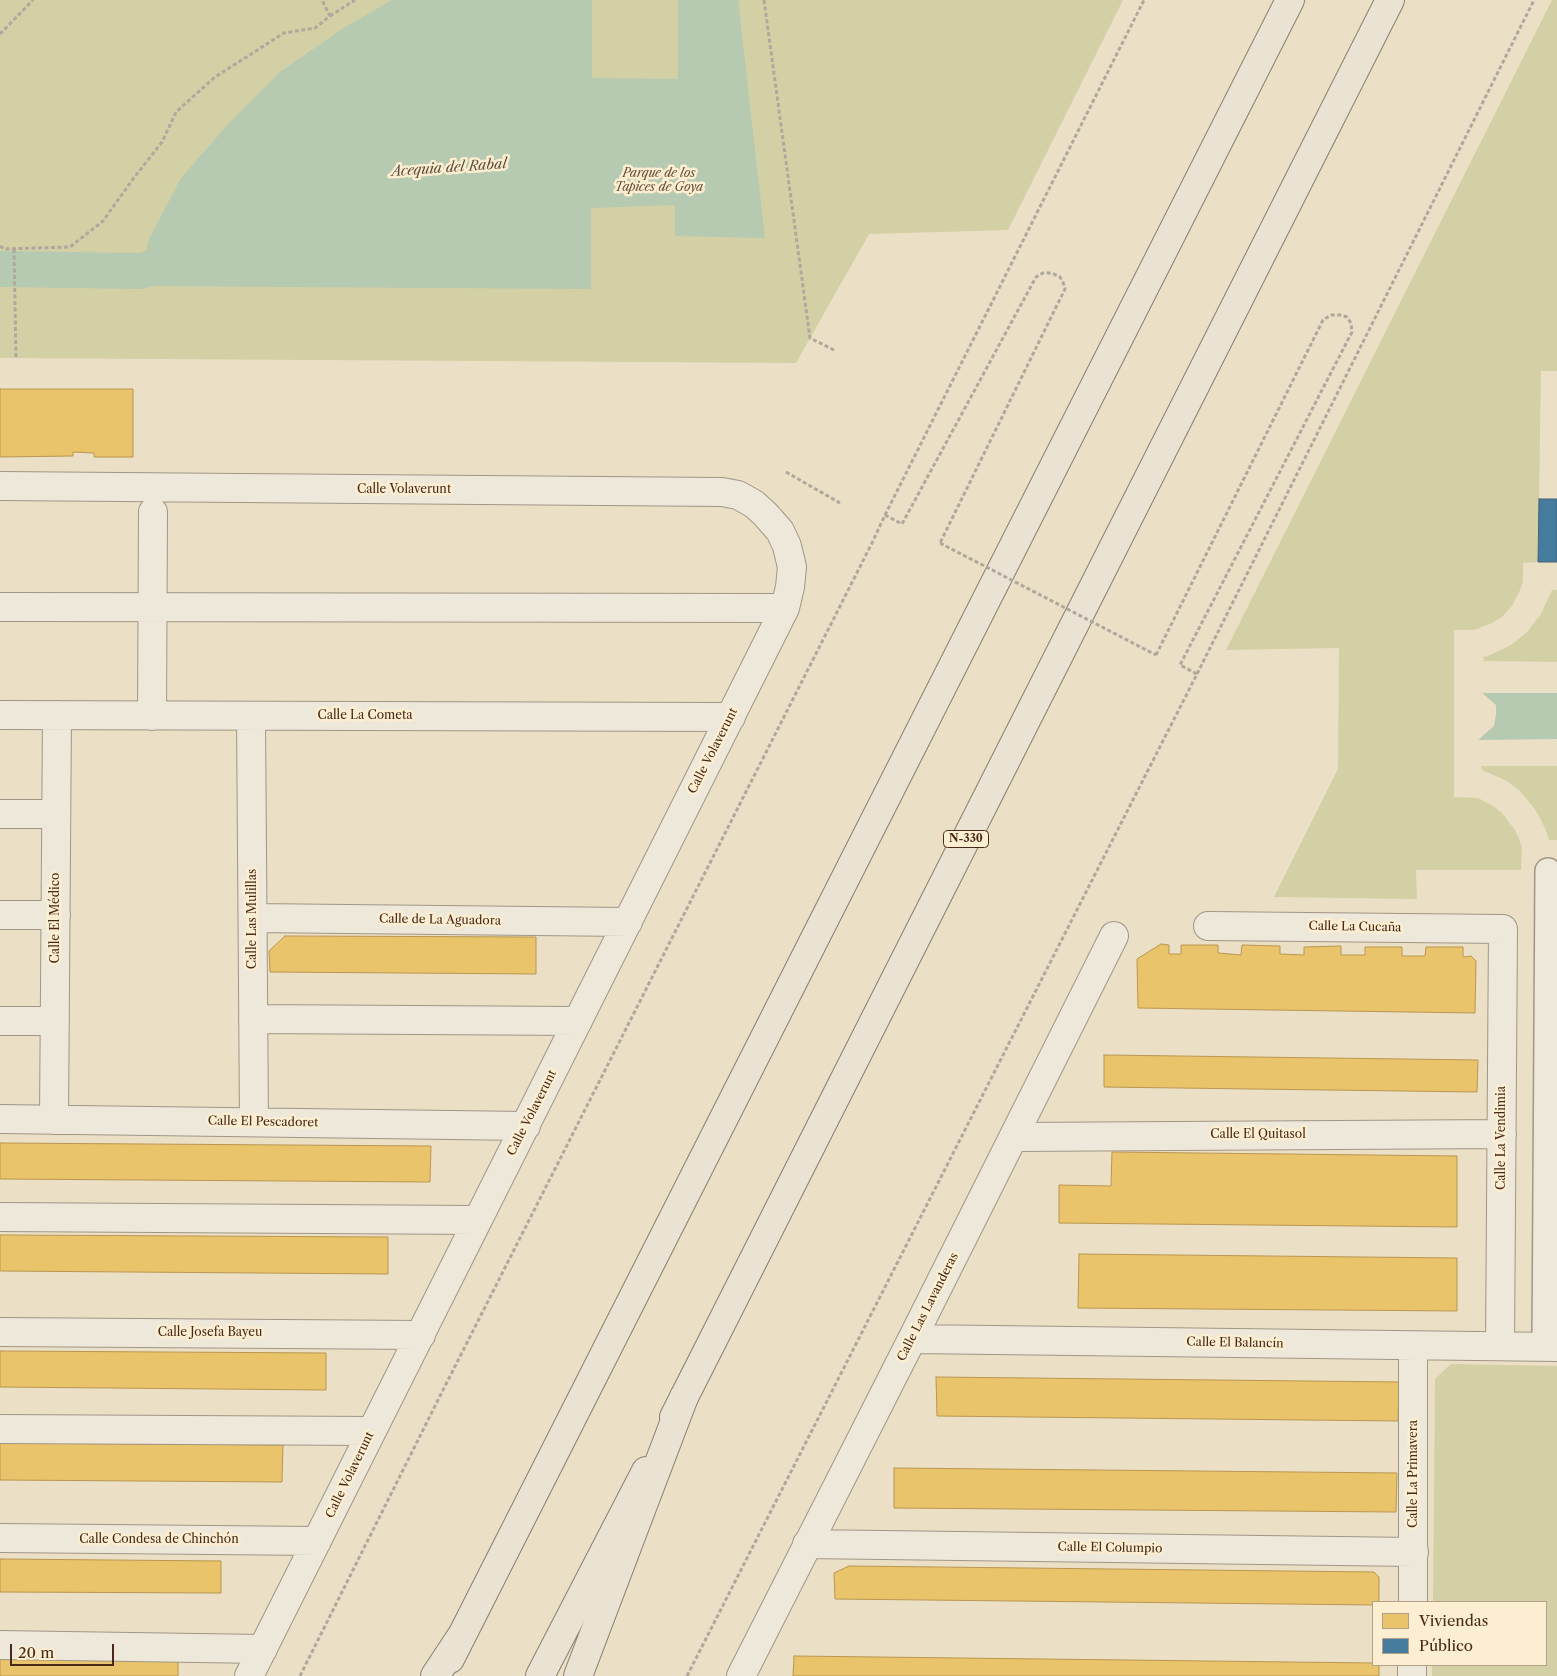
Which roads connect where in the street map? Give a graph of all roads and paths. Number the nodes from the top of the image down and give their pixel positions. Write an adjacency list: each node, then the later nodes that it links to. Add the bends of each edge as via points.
1 (33, 0): 10 (path)
2 (322, 0): 9 (path)
3 (355, 0): 9 (path)
4 (764, 0): 13 (path, via 810,338)
5 (1144, 0): 19 (path)
6 (1290, 0): 67 (highway)
7 (1390, 0): 59 (highway, N-330)
8 (1534, 0): 23 (path)
9 (330, 16): 12 (path, via 315,28 284,33 215,77 176,112 162,142 103,221 70,247)
10 (0, 34)
11 (0, 246): 12 (path)
12 (14, 249): 14 (path)
13 (834, 350)
14 (16, 358)
15 (786, 472): 17 (path)
16 (0, 486): 22 (street, Calle Volaverunt, via 722,492 738,495 754,504 780,531 788,546 792,567)
17 (840, 503)
18 (153, 512): 21 (street)
19 (884, 515): 23 (path, bridge, via 902,524 1036,276 1052,273 1060,277 1064,289 940,543 1156,655 1323,320 1331,315 1346,317 1352,332 1180,665); 71 (path)
20 (0, 606): 21 (street)
21 (153, 607): 22 (street); 26 (street)
22 (785, 608): 28 (street, Calle Volaverunt)
23 (1197, 674): 76 (path)
24 (0, 715): 25 (street, Calle La Cometa)
25 (57, 715): 26 (street, Calle La Cometa); 30 (street, Calle El Médico)
26 (152, 716): 27 (street, Calle La Cometa)
27 (251, 716): 28 (street, Calle La Cometa); 34 (street, Calle Las Mulillas)
28 (731, 717): 35 (street, Calle Volaverunt)
29 (0, 814): 30 (street)
30 (56, 814): 33 (street, Calle El Médico)
31 (1548, 870): 43 (street)
32 (0, 914): 33 (street)
33 (56, 914): 41 (street, Calle El Médico)
34 (253, 918): 35 (street, Calle de La Aguadora); 39 (street, Calle Las Mulillas)
35 (628, 922): 42 (street, Calle Volaverunt)
36 (1208, 926): 37 (street, Calle La Cucaña)
37 (1503, 929): 49 (street, Calle La Vendimia)
38 (1114, 936): 50 (street, Calle Las Lavanderas)
39 (254, 1019): 42 (street); 47 (street, Calle Las Mulillas)
40 (0, 1021): 41 (street)
41 (55, 1021): 45 (street, Calle El Médico)
42 (578, 1021): 48 (street, Calle Volaverunt)
43 (1552, 1028): 46 (street)
44 (0, 1119): 45 (street, Calle El Pescadoret)
45 (54, 1120): 47 (street, Calle El Pescadoret)
46 (1552, 1121): 58 (street)
47 (254, 1122): 48 (street, Calle El Pescadoret)
48 (526, 1126): 52 (street, Calle Volaverunt)
49 (1502, 1134): 50 (street, Calle El Quitasol); 57 (street, Calle La Vendimia)
50 (1014, 1137): 55 (street, Calle Las Lavanderas)
51 (0, 1218): 52 (street)
52 (478, 1220): 54 (street, Calle Volaverunt)
53 (0, 1332): 54 (street, Calle Josefa Bayeu)
54 (421, 1335): 61 (street, Calle Volaverunt)
55 (912, 1339): 56 (street, Calle El Balancín); 64 (street, Calle Las Lavanderas)
56 (1413, 1346): 57 (street, Calle El Balancín); 65 (street, Calle La Primavera)
57 (1500, 1346): 58 (street, Calle El Balancín)
58 (1551, 1347)
59 (684, 1397): 74 (highway, N-330); 75 (highway)
60 (0, 1429): 61 (street)
61 (372, 1431): 63 (street, Calle Volaverunt)
62 (0, 1538): 63 (street, Calle Condesa de Chinchón)
63 (317, 1541): 69 (street, Calle Volaverunt)
64 (807, 1544): 65 (street, Calle El Columpio); 77 (street, Calle Las Lavanderas)
65 (1414, 1552): 66 (street, Calle La Primavera)
66 (1413, 1601)
67 (460, 1638): 72 (highway); 73 (highway)
68 (0, 1645): 69 (street)
69 (263, 1649): 70 (street, Calle Volaverunt)
70 (250, 1676)
71 (300, 1676)
72 (434, 1676)
73 (442, 1676)
74 (540, 1676)
75 (578, 1676)
76 (687, 1676)
77 (741, 1676)

